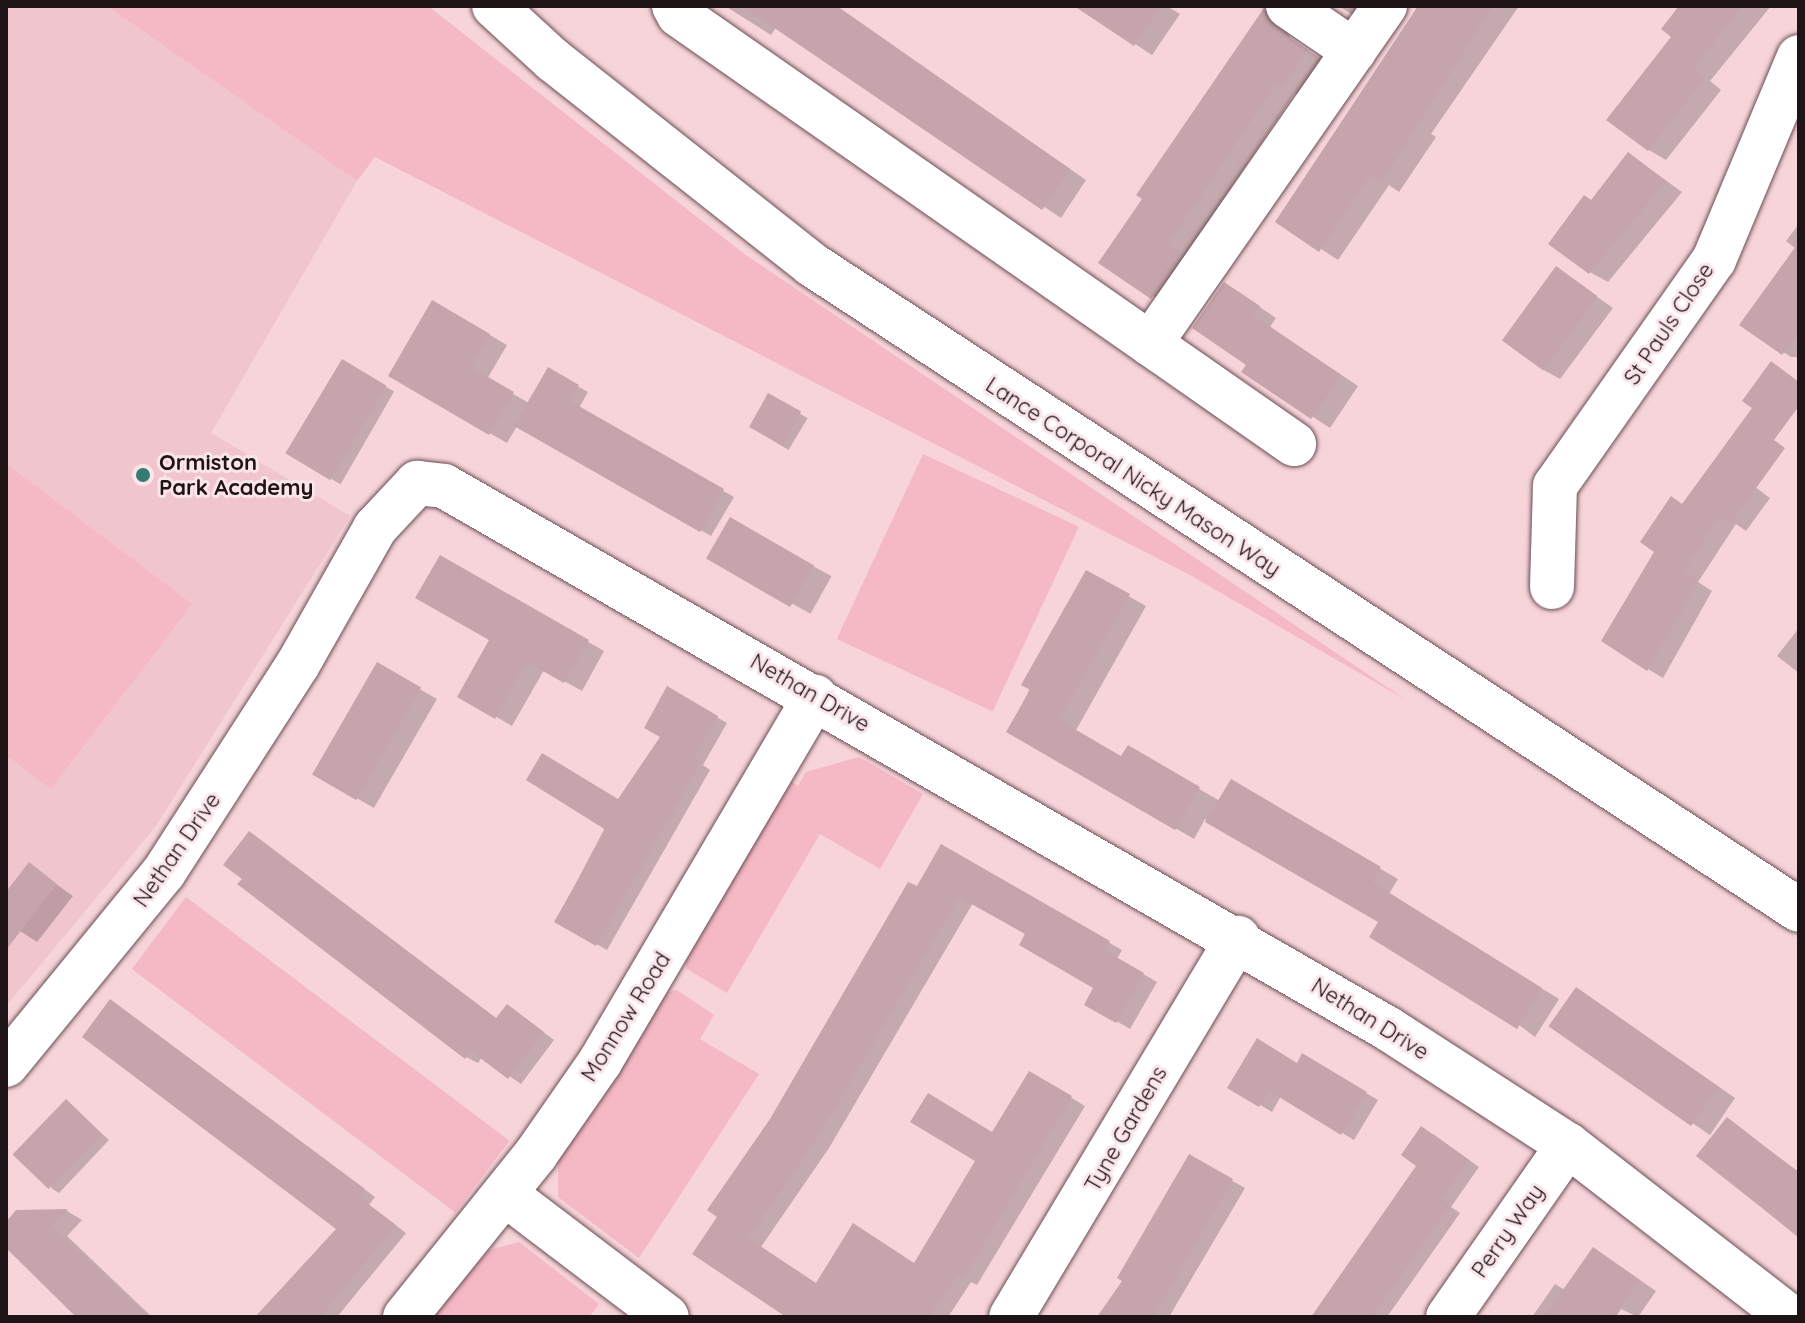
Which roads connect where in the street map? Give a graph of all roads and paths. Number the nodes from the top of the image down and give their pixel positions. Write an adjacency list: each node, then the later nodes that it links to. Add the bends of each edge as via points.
1 (494, 6): 11 (street, Lance Corporal Nicky Mason Way, via 553,60 811,264)
2 (674, 6): 7 (street, via 679,15)
3 (1288, 6): 5 (street)
4 (1385, 6): 5 (street)
5 (1354, 51): 7 (street)
6 (1799, 57): 9 (street, St Pauls Close, via 1714,260 1555,486)
7 (1150, 344): 8 (street)
8 (1294, 444)
9 (1552, 587)
10 (815, 697): 12 (street, Nethan Drive); 13 (street, Nethan Drive, via 444,486 417,483 375,528 297,666 164,872); 15 (street, Monnow Road, via 615,1038)
11 (1799, 910)
12 (1238, 938): 14 (street, Nethan Drive); 18 (street, Tyne Gardens)
13 (6, 1065)
14 (1568, 1145): 19 (street, Perry Way); 20 (street, Nethan Drive)
15 (505, 1194): 16 (street, Monnow Road); 17 (street)
16 (405, 1317)
17 (667, 1317)
18 (1011, 1317)
19 (1448, 1317)
20 (1790, 1317)

